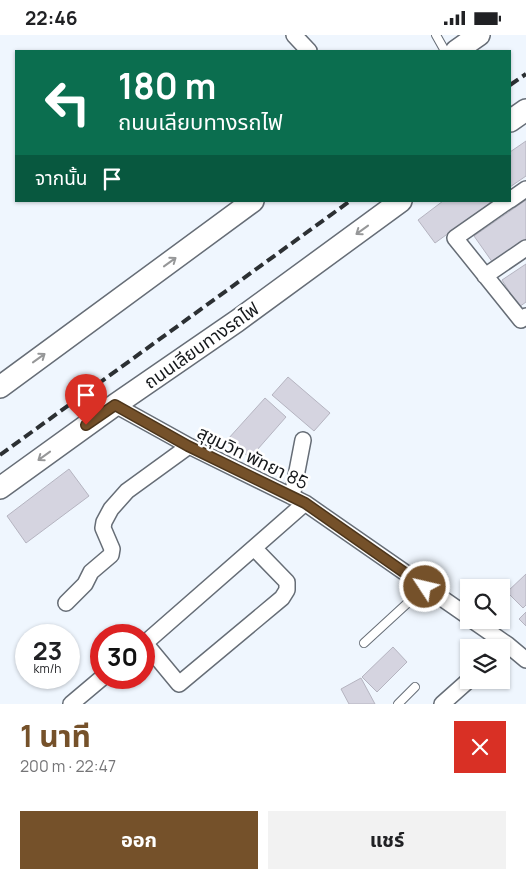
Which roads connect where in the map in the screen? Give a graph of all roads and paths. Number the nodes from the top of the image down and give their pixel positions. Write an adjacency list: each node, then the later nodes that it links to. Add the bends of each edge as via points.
1 (294, 35): 4 (street)
2 (436, 35): 5 (lane)
3 (479, 35): 6 (street)
4 (309, 50)
5 (444, 50)
6 (457, 50)
7 (526, 110): 8 (street)
8 (511, 120)
9 (526, 189): 10 (street)
10 (511, 200)
11 (252, 202): 17 (street, one-way to 11)
12 (400, 202): 18 (street, ถนนเลียบทางรถไฟ, one-way to 18)
13 (508, 202): 15 (street, via 456,237)
14 (526, 248): 15 (street)
15 (485, 276): 16 (street, via 521,320)
16 (526, 316)
17 (0, 387)
18 (115, 405): 20 (street, สุขุมวิท พัทยา 85); 21 (street, ถนนเลียบทางรถไฟ, one-way to 21)
19 (303, 440): 22 (street)
20 (188, 446): 22 (street, สุขุมวิท พัทยา 85); 25 (street, via 127,491 111,509 103,529 112,549 111,555 91,572 85,584)
21 (0, 488)
22 (298, 500): 23 (street); 24 (street, สุขุมวิท พัทยา 85)
23 (254, 548): 28 (street); 32 (street, via 287,582 287,591 282,598 179,684)
24 (425, 587): 26 (street, สุขุมวิท พัทยา 85); 30 (lane)
25 (66, 603)
26 (460, 611)
27 (483, 629): 29 (street)
28 (155, 634)
29 (494, 639)
30 (364, 643)
31 (510, 651): 33 (street)
32 (155, 656)
33 (526, 660)
34 (415, 687): 38 (lane)
35 (90, 688): 37 (street)
36 (460, 688): 39 (street)
37 (71, 704)
38 (398, 704)
39 (442, 704)

